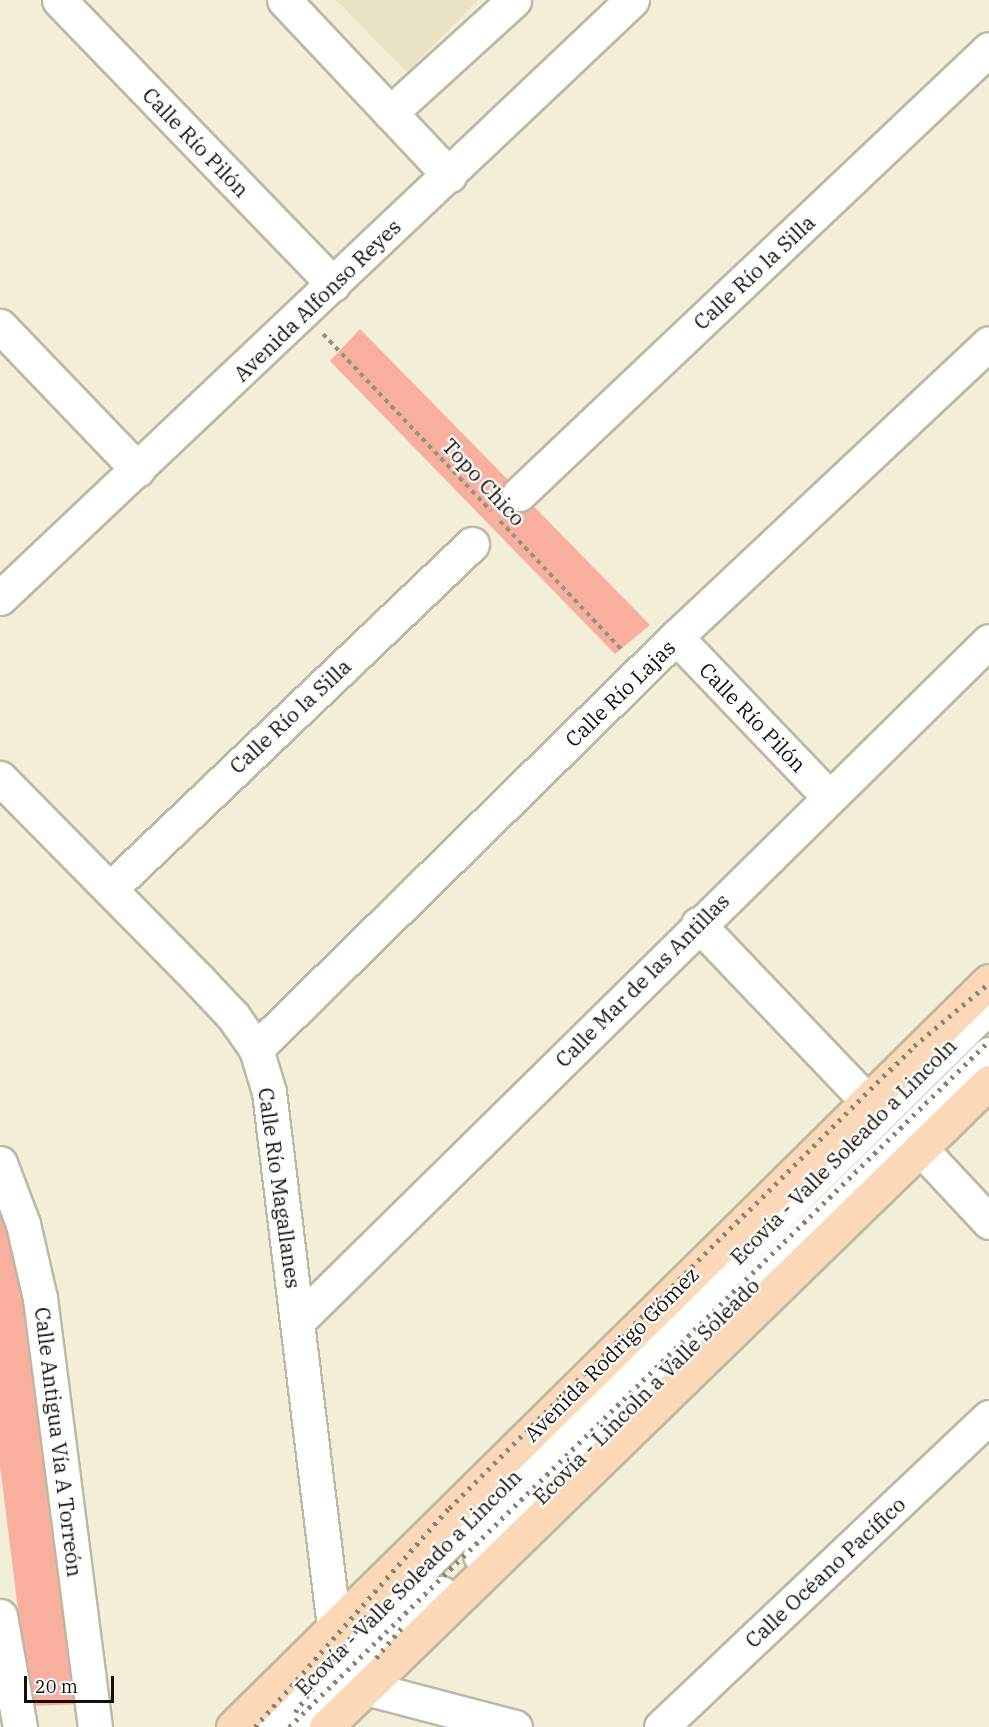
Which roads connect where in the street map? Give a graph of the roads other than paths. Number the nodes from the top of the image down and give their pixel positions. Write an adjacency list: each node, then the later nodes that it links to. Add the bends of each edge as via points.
1 (59, 0): 8 (street, Calle Río Pilón)
2 (284, 0): 6 (street)
3 (632, 0): 7 (street, Avenida Alfonso Reyes)
4 (512, 1): 6 (street)
5 (989, 50): 12 (street, Calle Río la Silla)
6 (390, 113): 7 (street)
7 (448, 175): 8 (street, Avenida Alfonso Reyes)
8 (333, 284): 11 (street, Avenida Alfonso Reyes)
9 (0, 326): 11 (street)
10 (989, 343): 15 (street, Calle Río Lajas)
11 (138, 470): 14 (street, Avenida Alfonso Reyes)
12 (519, 494)
13 (472, 544): 19 (street, Calle Río la Silla)
14 (0, 598)
15 (676, 637): 18 (street, Calle Río Pilón); 23 (street, Calle Río Lajas)
16 (989, 641): 18 (street, Calle Mar de las Antillas)
17 (0, 778): 19 (street, Calle Río Magallanes)
18 (829, 797): 20 (street, Calle Mar de las Antillas)
19 (110, 889): 23 (street, Calle Río Magallanes, via 233,1016)
20 (698, 924): 26 (street); 30 (street, Calle Mar de las Antillas)
21 (989, 981): 26 (main road, Avenida Rodrigo Gómez)
22 (989, 1006): 38 (street, Ecovía - Valle Soleado a Lincoln)
23 (256, 1050): 30 (street, Calle Río Magallanes, via 269,1092)
24 (989, 1054): 39 (street, Ecovía - Lincoln a Valle Soleado)
25 (989, 1082): 27 (main road)
26 (867, 1101): 33 (main road, Avenida Rodrigo Gómez)
27 (920, 1148): 29 (street); 34 (main road)
28 (0, 1163): 36 (street, Calle Antigua Vía A Torreón, via 23,1224 40,1298)
29 (989, 1222)
30 (298, 1321): 33 (street, Calle Río Magallanes)
31 (989, 1417): 42 (street, Calle Océano Pacífico)
32 (0, 1616): 35 (street)
33 (334, 1627): 37 (main road, Avenida Rodrigo Gómez)
34 (366, 1688): 40 (main road); 41 (street)
35 (20, 1727)
36 (95, 1727)
37 (233, 1727)
38 (261, 1727)
39 (302, 1727)
40 (326, 1727)
41 (515, 1727)
42 (661, 1727)

